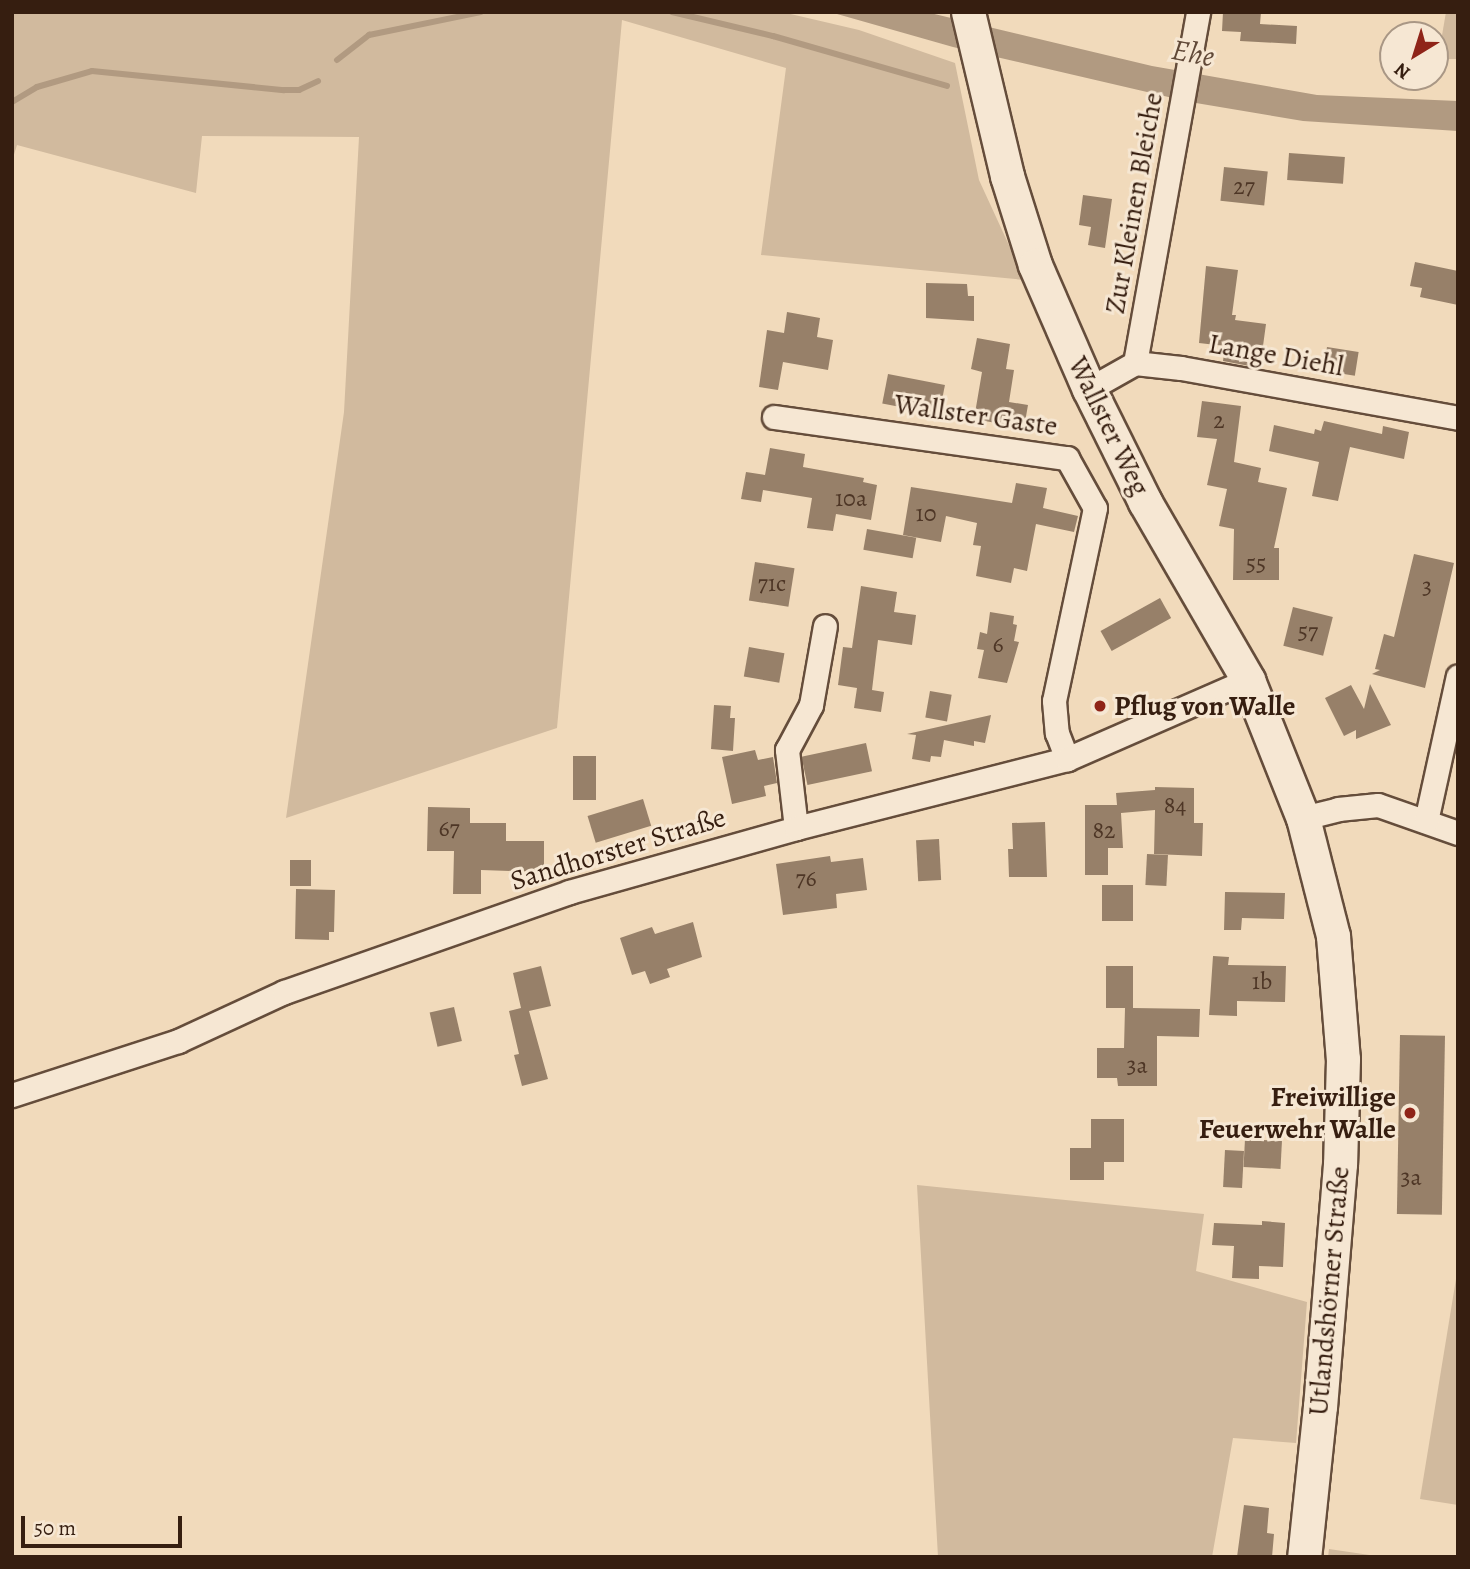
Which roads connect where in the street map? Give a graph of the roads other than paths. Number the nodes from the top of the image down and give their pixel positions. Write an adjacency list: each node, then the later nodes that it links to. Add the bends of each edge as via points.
1 (968, 12): 4 (street, Wallster Weg, via 1035,265)
2 (1198, 12): 3 (street, Zur Kleinen Bleiche)
3 (1135, 363): 4 (street); 6 (street, Lange Diehl)
4 (1089, 390): 9 (street, Wallster Weg, via 1145,502)
5 (774, 417): 10 (street, Wallster Gaste, via 1068,458 1095,508 1054,701 1057,733)
6 (1458, 418)
7 (825, 626): 13 (street, via 811,705 787,750)
8 (1458, 676): 12 (street)
9 (1248, 680): 10 (street, Sandhorster Straße); 11 (street, Wallster Weg)
10 (1067, 759): 13 (street, Sandhorster Straße)
11 (1303, 818): 12 (street, via 1378,805); 16 (street, Utlandshörner Straße, via 1333,936 1343,1059 1331,1287)
12 (1426, 821): 14 (street)
13 (796, 828): 15 (street, Sandhorster Straße, via 569,892 284,992 178,1041)
14 (1458, 834)
15 (12, 1095)
16 (1304, 1557)

